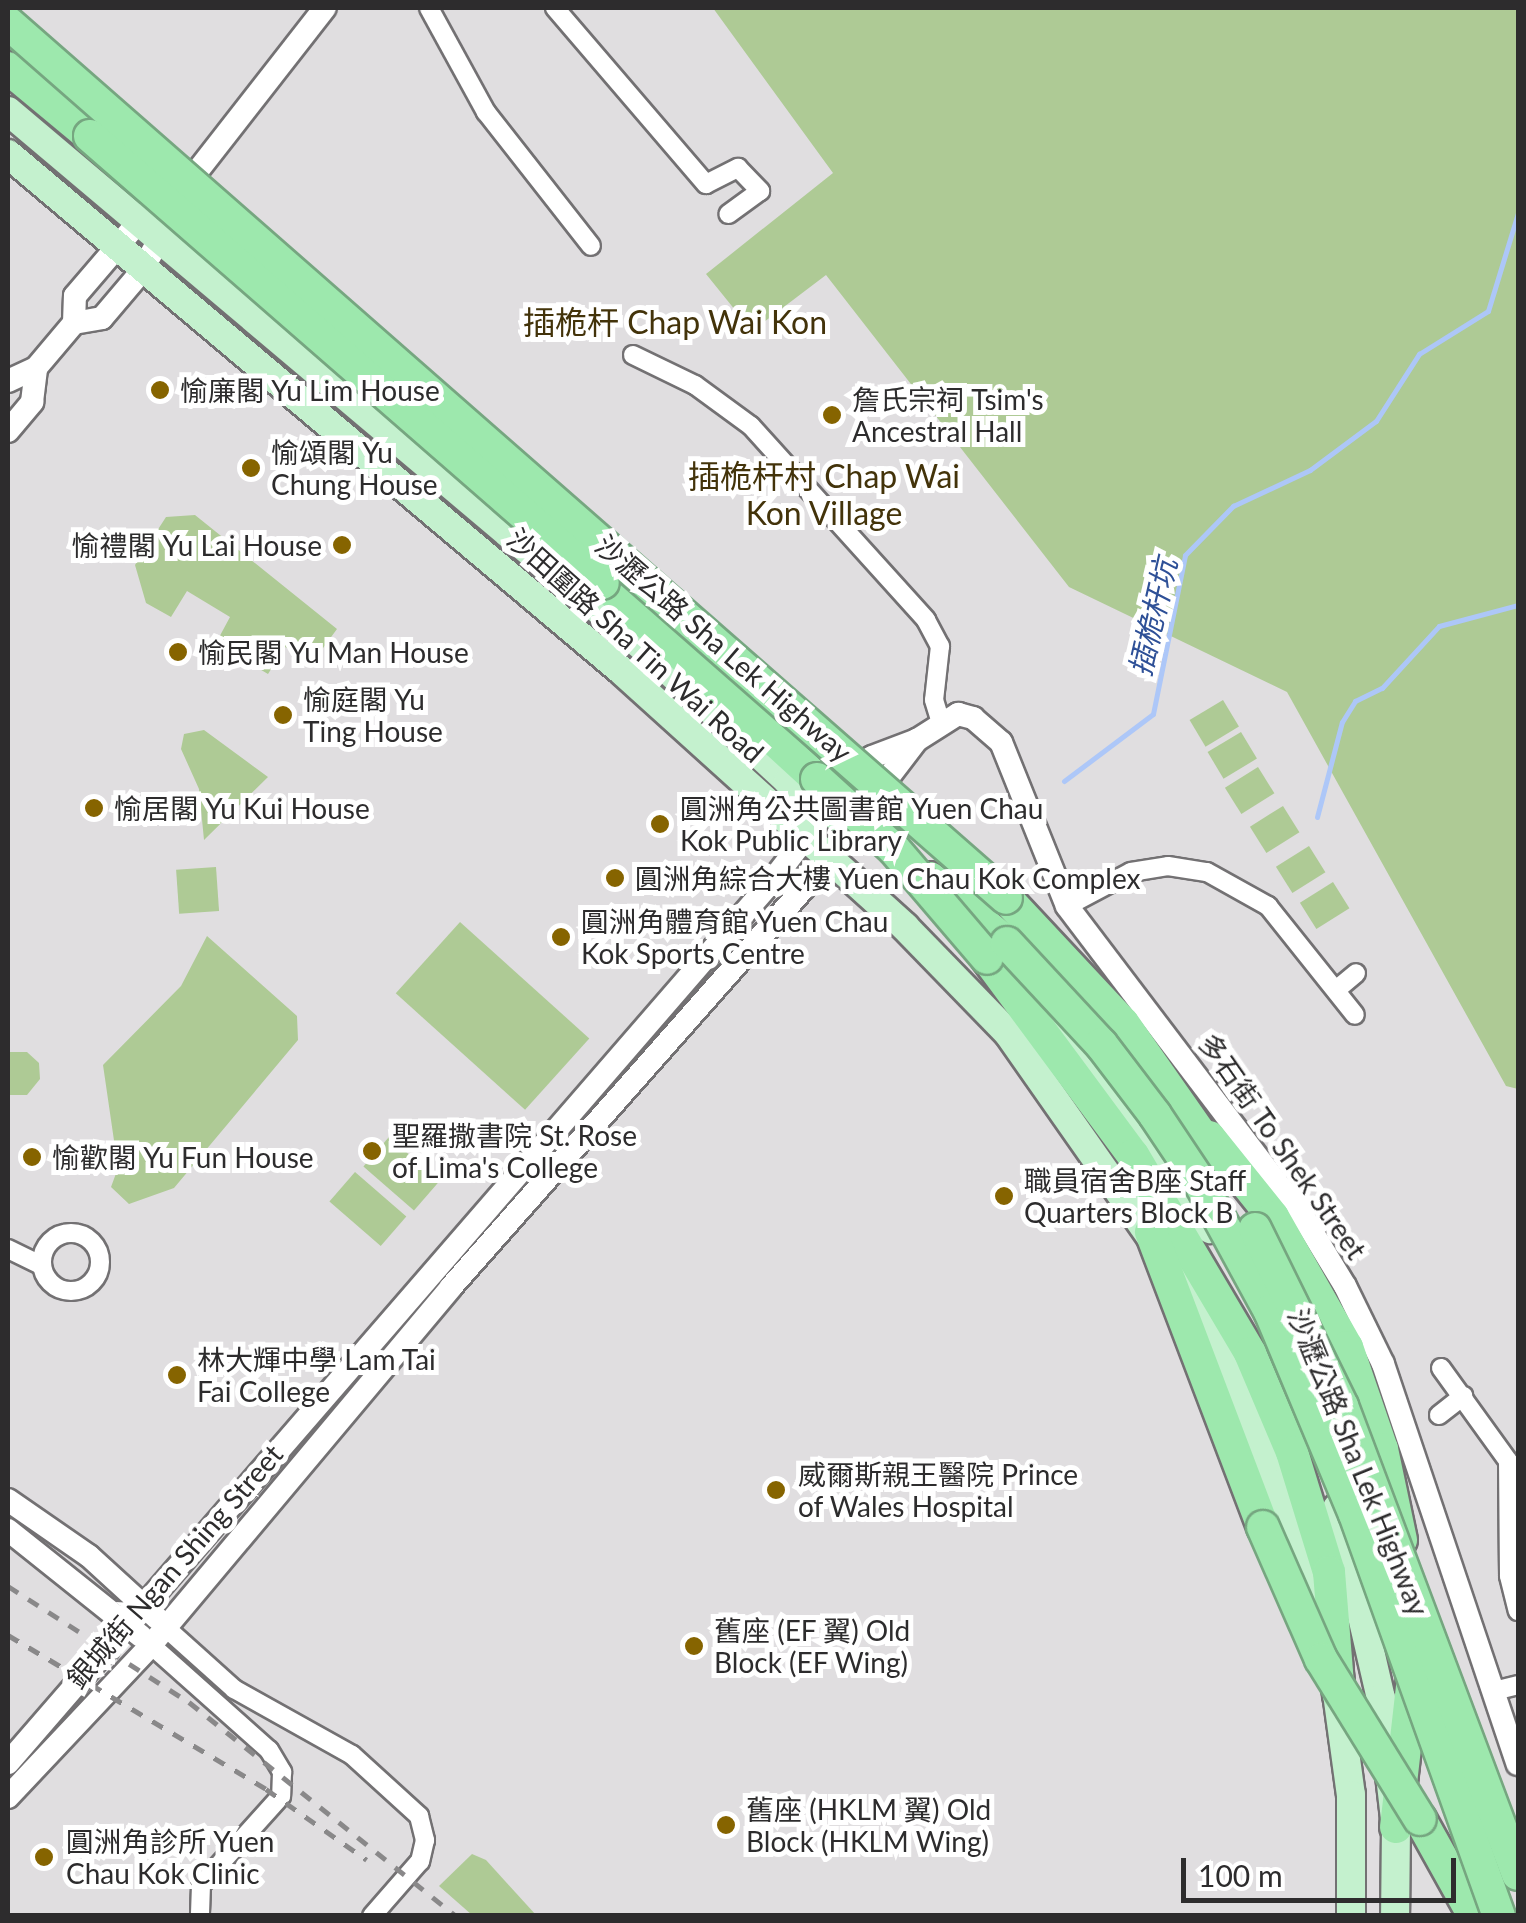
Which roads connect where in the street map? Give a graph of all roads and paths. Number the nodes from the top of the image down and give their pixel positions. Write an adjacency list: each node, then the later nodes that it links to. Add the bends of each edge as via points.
1 (429, 8): 10 (street, via 486,112)
2 (555, 8): 8 (street, via 706,184 738,168 760,191)
3 (314, 12): 9 (street)
4 (8, 22): 29 (highway, 沙瀝公路 Sha Lek Highway, bridge, via 1006,898 1123,1024)
5 (8, 68): 23 (highway, 沙瀝公路 Sha Lek Highway, bridge, via 603,583)
6 (8, 111): 9 (main road, 沙田圍路 Sha Tin Wai Road)
7 (8, 154): 11 (main road, 沙田圍路 Sha Tin Wai Road)
8 (728, 214)
9 (150, 228): 11 (street); 12 (street); 20 (main road, 沙田圍路 Sha Tin Wai Road)
10 (591, 246)
11 (116, 250): 12 (main road, 沙田圍路 Sha Tin Wai Road); 13 (street, via 75,296)
12 (141, 272): 13 (street, via 102,318); 22 (main road, 沙田圍路 Sha Tin Wai Road, via 622,671)
13 (74, 323): 15 (street)
14 (633, 356): 18 (street, via 695,385 750,426 926,620 941,654 934,690)
15 (36, 368): 16 (street); 17 (street, via 32,402)
16 (8, 381)
17 (8, 431)
18 (940, 720): 19 (street); 25 (street, 多石街 To Shek Street, via 973,718 1001,742)
19 (916, 740): 20 (street, via 872,757); 21 (street)
20 (825, 812): 21 (main road, 沙田圍路 Sha Tin Wai Road); 22 (street, 銀城街 Ngan Shing Street)
21 (855, 828): 24 (street, 銀城街 Ngan Shing Street); 48 (main road, 沙田圍路 Sha Tin Wai Road, via 1021,982 1072,1041 1178,1180 1262,1321 1306,1422 1350,1552 1373,1650)
22 (804, 842): 24 (main road, 沙田圍路 Sha Tin Wai Road); 38 (street, 銀城街 Ngan Shing Street)
23 (894, 849): 44 (highway, bridge, via 1078,1072 1234,1322 1283,1429 1321,1546); 55 (highway, 沙瀝公路 Sha Lek Highway, bridge, via 1007,943 1068,1006 1161,1124 1225,1225 1327,1442)
24 (829, 857): 30 (main road, 沙田圍路 Sha Tin Wai Road, via 1008,1033); 41 (street, 銀城街 Ngan Shing Street)
25 (1066, 906): 27 (street, via 1131,872 1168,866 1206,872 1268,906); 43 (street, 多石街 To Shek Street, via 1305,1220 1345,1286 1383,1364)
26 (1356, 973): 27 (street)
27 (1336, 990): 28 (street)
28 (1355, 1015)
29 (1209, 1137): 48 (highway, via 1273,1217 1318,1288 1363,1388 1394,1500 1414,1702); 49 (highway, 沙瀝公路 Sha Lek Highway, bridge, via 1342,1406)
30 (1151, 1232): 44 (main road, 沙田圍路 Sha Tin Wai Road, via 1200,1309 1259,1434); 54 (highway, bridge, via 1263,1527 1321,1659)
31 (8, 1248): 32 (street)
32 (41, 1265)
33 (1440, 1368): 34 (street)
34 (1462, 1396): 35 (street); 39 (street, via 1508,1461 1509,1576)
35 (1438, 1416)
36 (8, 1500): 38 (street)
37 (8, 1530): 40 (street)
38 (146, 1607): 40 (street, 銀城街 Ngan Shing Street); 41 (street)
39 (1518, 1611)
40 (130, 1626): 41 (street); 45 (street, 銀城街 Ngan Shing Street)
41 (158, 1636): 47 (street, 銀城街 Ngan Shing Street); 50 (street, via 269,1750 282,1772 281,1796 202,1885); 51 (street, via 234,1689 352,1755 418,1816 426,1840 420,1860)
42 (1518, 1685): 43 (street)
43 (1494, 1691): 46 (street, 多石街 To Shek Street)
44 (1338, 1695): 52 (main road, 沙田圍路 Sha Tin Wai Road, via 1352,1814)
45 (8, 1764)
46 (1518, 1764)
47 (8, 1797)
48 (1396, 1827): 53 (main road, 沙田圍路 Sha Tin Wai Road)
49 (1518, 1874)
50 (200, 1916)
51 (372, 1916)
52 (1351, 1916)
53 (1395, 1916)
54 (1474, 1916)
55 (1499, 1916)

